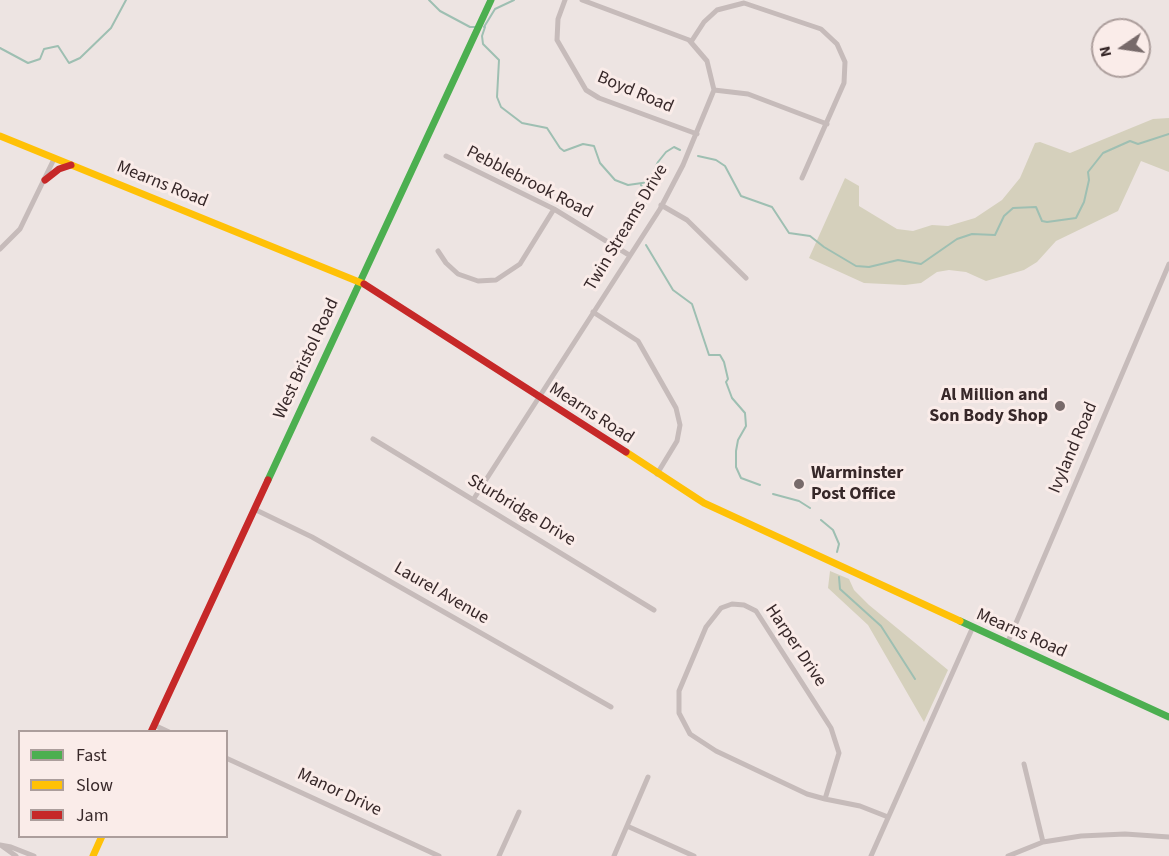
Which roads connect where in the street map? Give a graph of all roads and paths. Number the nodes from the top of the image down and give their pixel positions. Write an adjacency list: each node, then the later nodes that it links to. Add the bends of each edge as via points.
1 (491, 0): 21 (street, West Bristol Road)
2 (565, 0): 7 (street, Boyd Road, via 558,19 557,40 586,90)
3 (582, 0): 4 (street)
4 (691, 42): 5 (street, via 707,62); 6 (street, via 711,15 734,4 750,4 828,33 843,53 846,69)
5 (714, 90): 6 (street, via 748,94); 7 (street, Twin Streams Drive)
6 (827, 124): 12 (street)
7 (697, 134): 14 (street, Twin Streams Drive)
8 (0, 136): 10 (street, Mearns Road)
9 (446, 156): 15 (street, Pebblebrook Road)
10 (54, 159): 11 (street, Mearns Road); 13 (street)
11 (71, 165): 13 (street); 21 (street, Mearns Road)
12 (802, 178)
13 (45, 180): 16 (street, via 20,229)
14 (662, 205): 18 (street, Twin Streams Drive); 20 (street, via 687,220)
15 (554, 209): 17 (street, via 520,264 496,280 478,281 458,274); 18 (street, Pebblebrook Road)
16 (0, 249)
17 (438, 251)
18 (629, 255): 22 (street, Twin Streams Drive)
19 (1169, 264): 30 (street, Ivyland Road)
20 (746, 278)
21 (360, 281): 23 (street, Mearns Road); 27 (street, West Bristol Road)
22 (593, 312): 23 (street, Twin Streams Drive); 25 (street, via 639,341 676,408 680,424 677,441)
23 (538, 398): 25 (street, Mearns Road); 26 (street, Twin Streams Drive)
24 (373, 439): 26 (street, Sturbridge Drive)
25 (657, 474): 29 (street, Mearns Road, via 713,508)
26 (473, 500): 28 (street, Sturbridge Drive)
27 (254, 509): 31 (street, Laurel Avenue, via 312,537); 33 (street, West Bristol Road)
28 (654, 610)
29 (972, 629): 30 (street, Mearns Road); 39 (street)
30 (1007, 644): 32 (street, Mearns Road)
31 (611, 707)
32 (1169, 717)
33 (153, 728)
34 (228, 759): 48 (street, Manor Drive)
35 (1024, 764): 43 (street)
36 (648, 777): 40 (street)
37 (825, 799): 37 (street, Harper Drive, via 698,741 683,723 679,692 706,627 721,608 744,605 756,611 831,728 838,753); 39 (street, Harper Drive)
38 (519, 812): 49 (street)
39 (888, 817): 52 (street)
40 (627, 826): 50 (street); 51 (street)
41 (1169, 837): 43 (street, via 1103,834)
42 (102, 838): 47 (street)
43 (1043, 842): 53 (street)
44 (0, 846): 45 (street); 46 (street, via 11,846)
45 (16, 856)
46 (34, 856)
47 (93, 856)
48 (439, 856)
49 (499, 856)
50 (614, 856)
51 (694, 856)
52 (871, 856)
53 (1008, 856)

